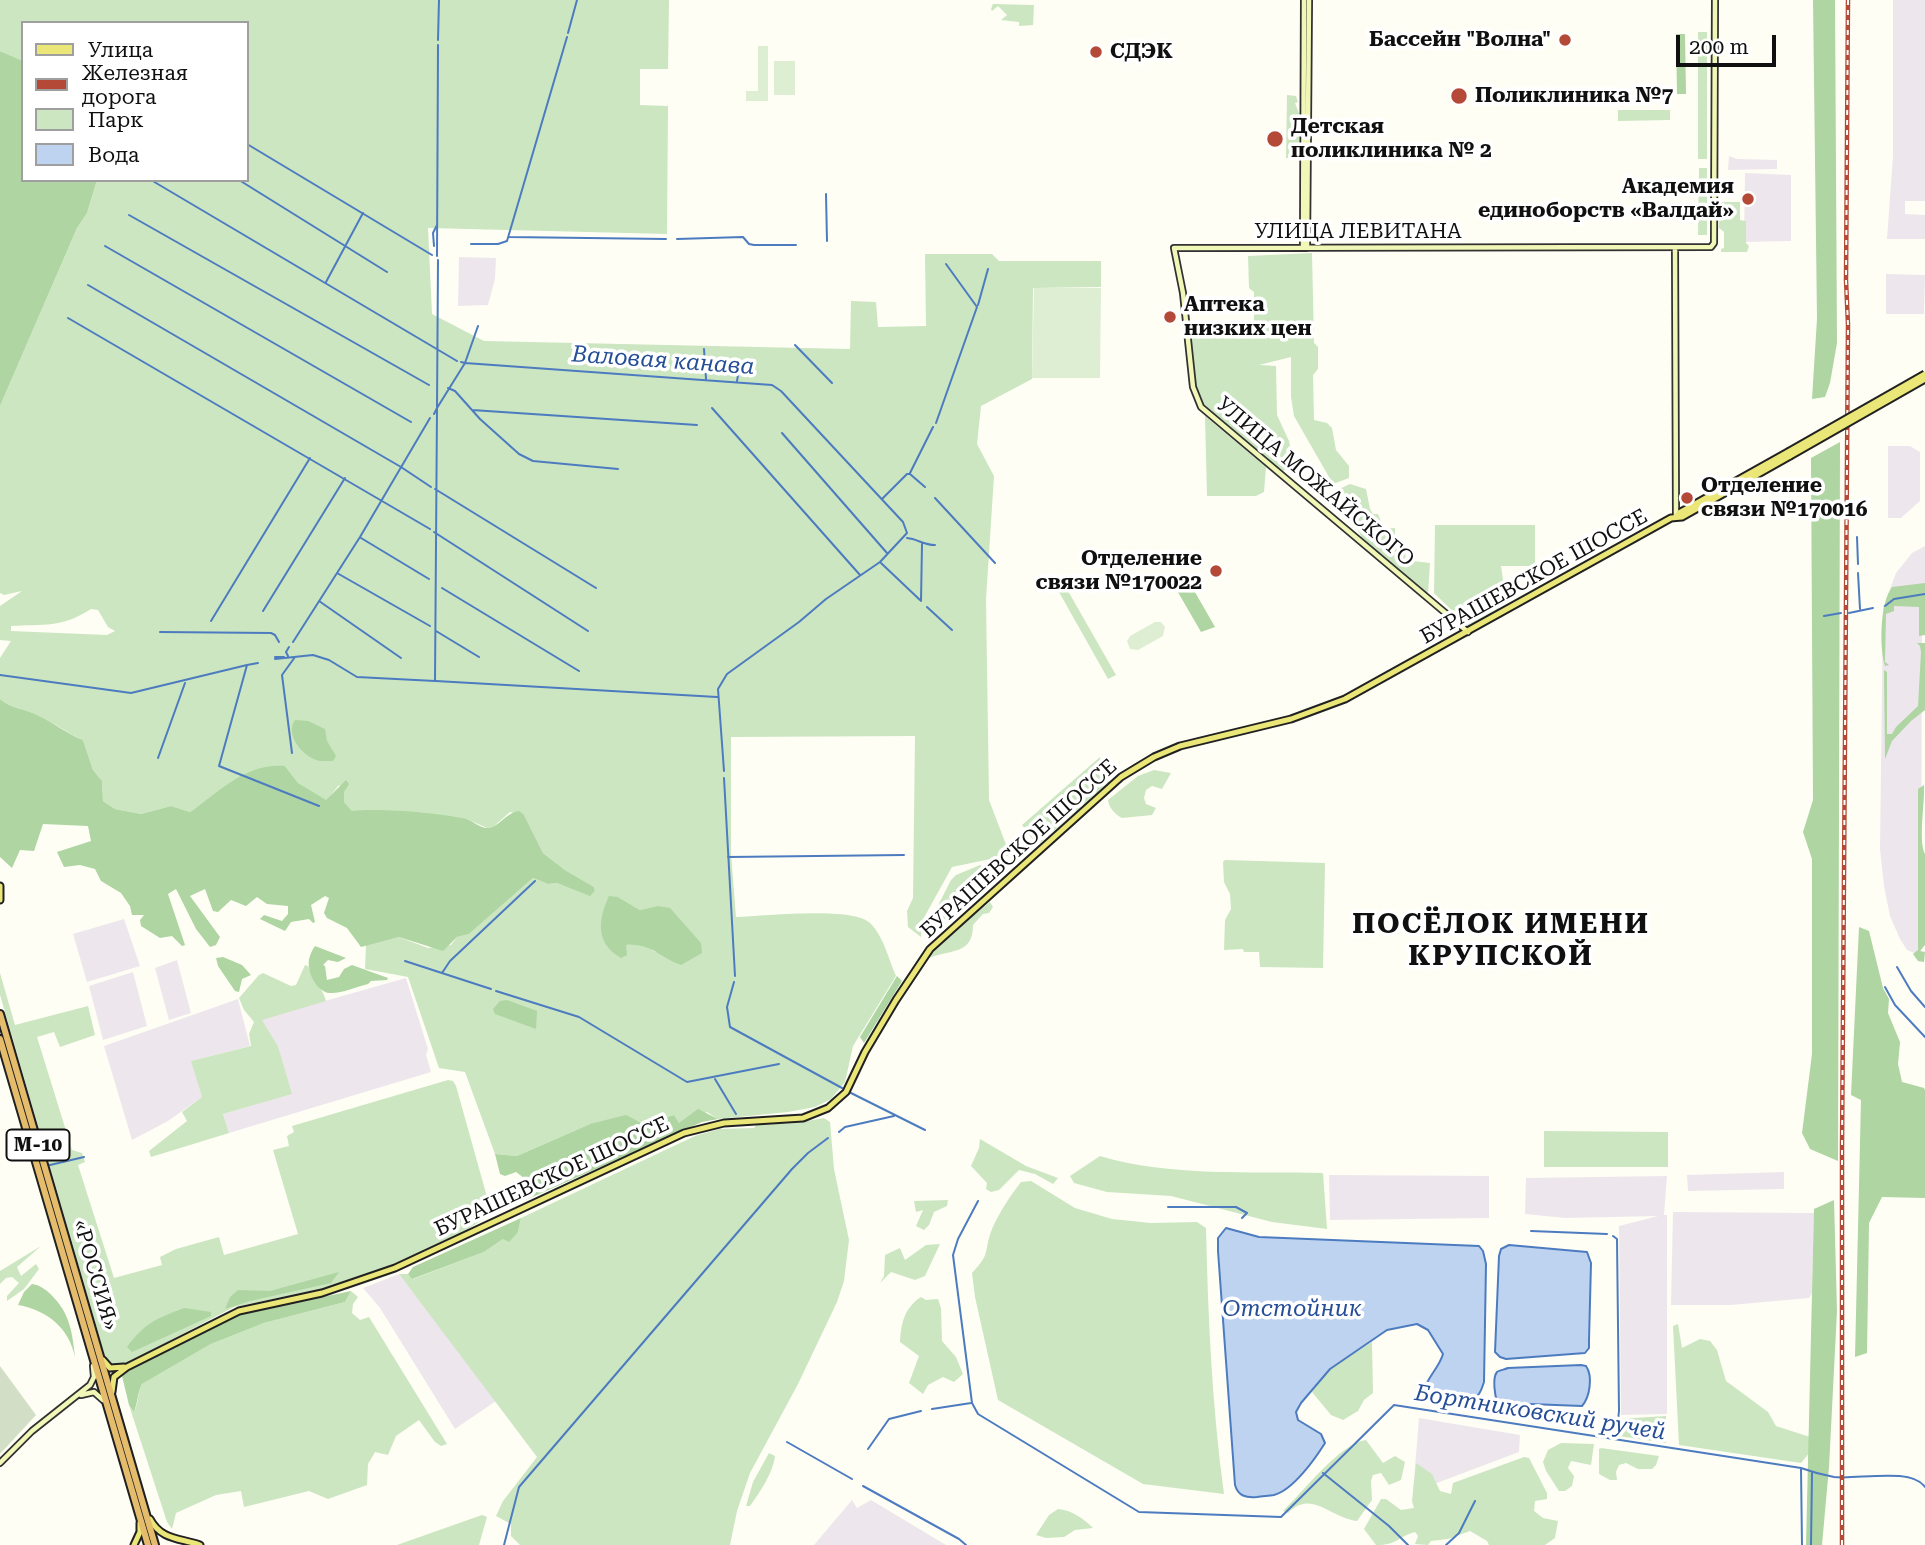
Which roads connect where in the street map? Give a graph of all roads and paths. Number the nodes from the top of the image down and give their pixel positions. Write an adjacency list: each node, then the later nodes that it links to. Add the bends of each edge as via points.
1 (1304, 0): 4 (main road)
2 (1309, 0): 7 (main road)
3 (1715, 0): 8 (main road, УЛИЦА ЛЕВИТАНА, via 1714,244)
4 (1303, 220): 6 (main road, via 1300,240); 7 (main road)
5 (1174, 248): 6 (main road, УЛИЦА ЛЕВИТАНА); 11 (main road, УЛИЦА МОЖАЙСКОГО, via 1193,387 1201,407)
6 (1293, 248): 7 (main road, УЛИЦА ЛЕВИТАНА)
7 (1305, 248): 8 (main road, УЛИЦА ЛЕВИТАНА)
8 (1675, 248): 10 (main road)
9 (1925, 376): 10 (main road, БУРАШЕВСКОЕ ШОССЕ, bridge)
10 (1676, 517): 11 (main road, БУРАШЕВСКОЕ ШОССЕ)
11 (1468, 632): 17 (main road, БУРАШЕВСКОЕ ШОССЕ, via 1345,699 1267,726 1180,746 1121,776 930,949 846,1091 823,1111 800,1119 694,1129 394,1268 322,1293 239,1311)
12 (0, 886): 13 (main road)
13 (0, 900)
14 (0, 1014): 16 (highway, «РОССИЯ» / М-10)
15 (0, 1039): 16 (highway, «РОССИЯ» / М-10)
16 (95, 1352): 17 (main road, via 109,1367); 18 (main road, via 93,1380); 19 (highway, «РОССИЯ» / М-10); 20 (highway, «РОССИЯ» / М-10)
17 (127, 1367): 19 (main road, via 113,1379)
18 (74, 1398): 20 (main road, via 96,1393); 21 (main road)
19 (112, 1398): 22 (highway, «РОССИЯ» / М-10)
20 (110, 1414): 22 (highway, «РОССИЯ» / М-10)
21 (0, 1462)
22 (142, 1511): 23 (main road); 24 (highway, «РОССИЯ» / М-10); 25 (highway, «РОССИЯ» / М-10); 26 (main road, via 163,1535)
23 (134, 1545)
24 (148, 1545)
25 (155, 1545)
26 (200, 1545)

